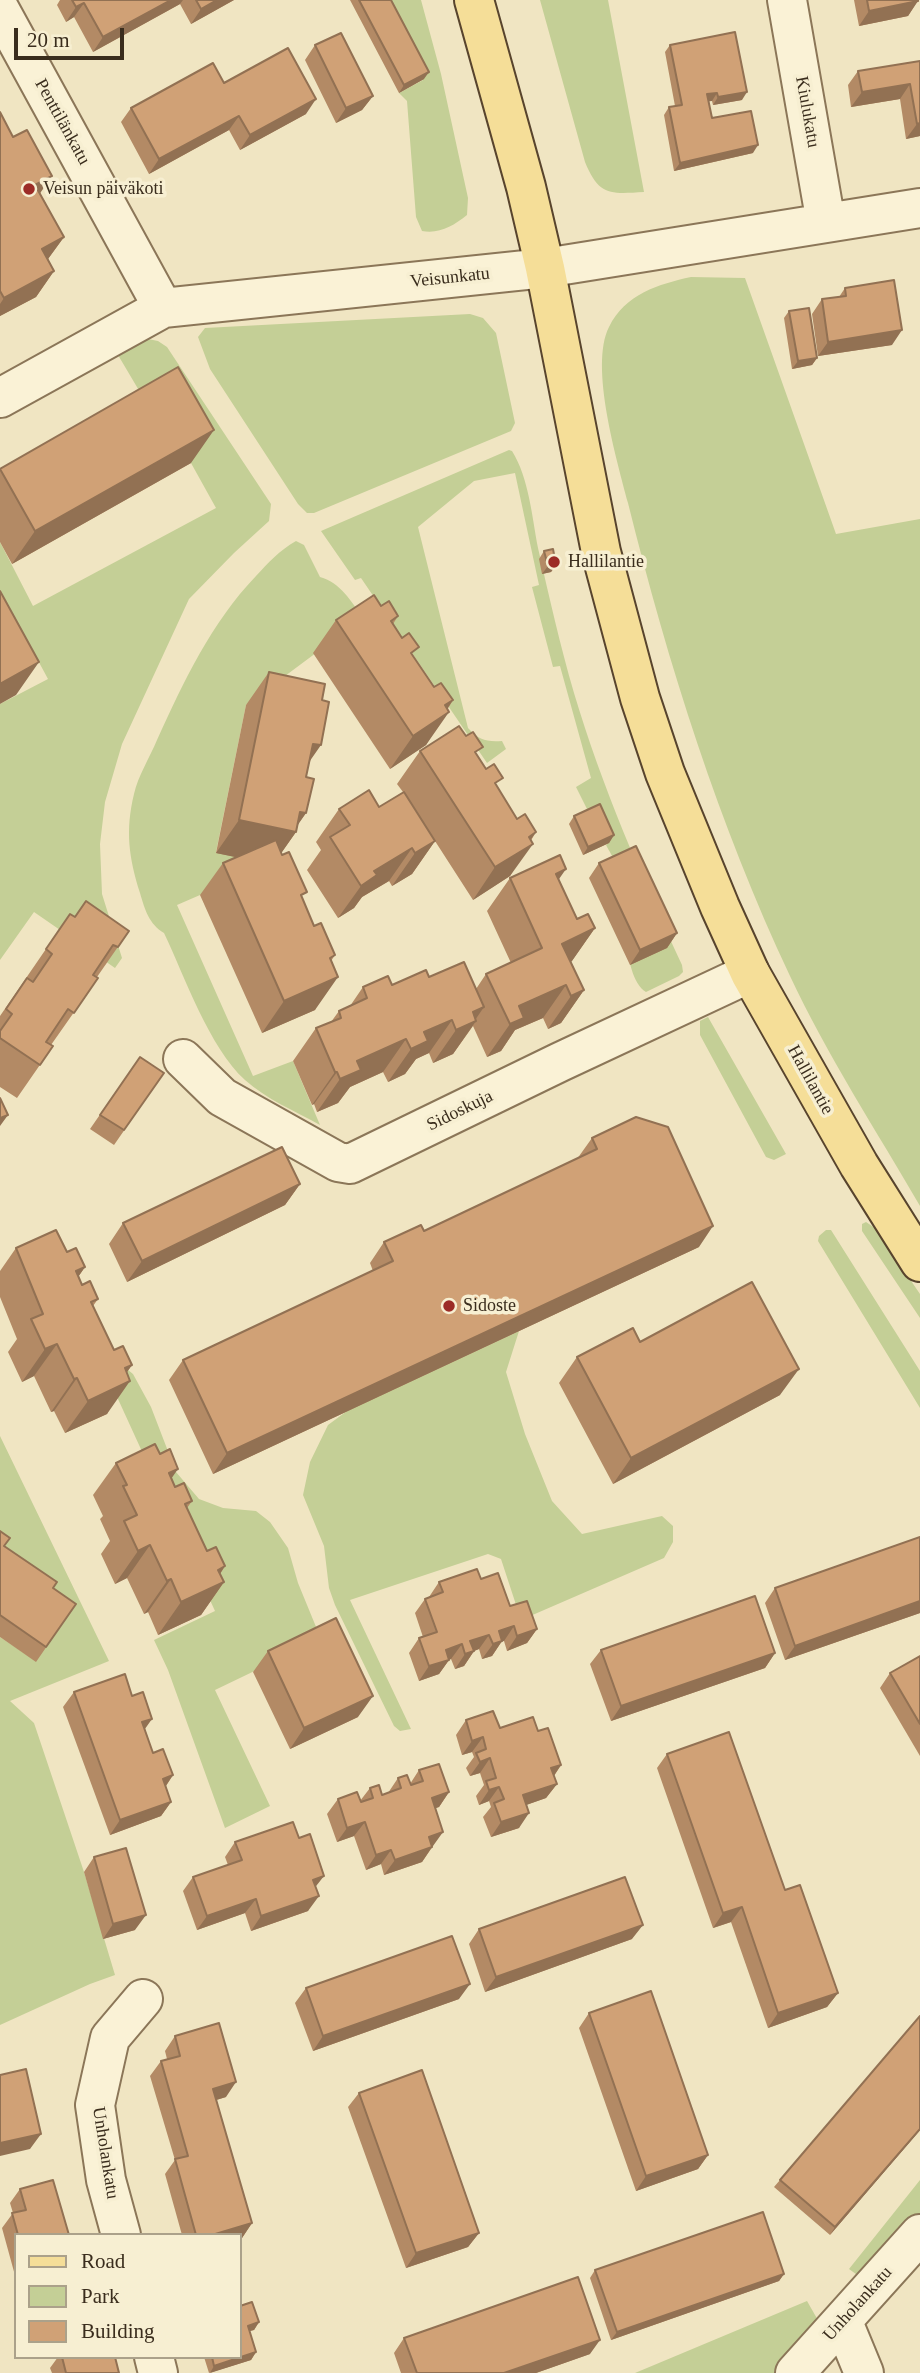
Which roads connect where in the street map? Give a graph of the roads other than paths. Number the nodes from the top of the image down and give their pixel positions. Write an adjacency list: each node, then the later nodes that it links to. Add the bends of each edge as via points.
1 (474, 0): 6 (main road, Hallilantie)
2 (787, 0): 5 (street, Kiulukatu)
3 (0, 10): 7 (street, Penttilänkatu)
4 (920, 208): 5 (street, Veisunkatu)
5 (826, 223): 6 (street, Veisunkatu)
6 (545, 268): 7 (street, Veisunkatu); 9 (main road, Hallilantie, via 601,552 640,698 690,835)
7 (163, 308): 8 (street, Veisunkatu)
8 (0, 398)
9 (750, 973): 10 (street, Sidoskuja, via 350,1164 338,1162 222,1097); 11 (main road, Hallilantie)
10 (183, 1059)
11 (920, 1262)
12 (143, 1999): 13 (street, Unholankatu, via 110,2038 95,2105 106,2180)
13 (120, 2233)
14 (920, 2234): 15 (street, Unholankatu)
15 (843, 2322): 16 (street, Unholankatu); 17 (street)
16 (795, 2373)
17 (864, 2373)

